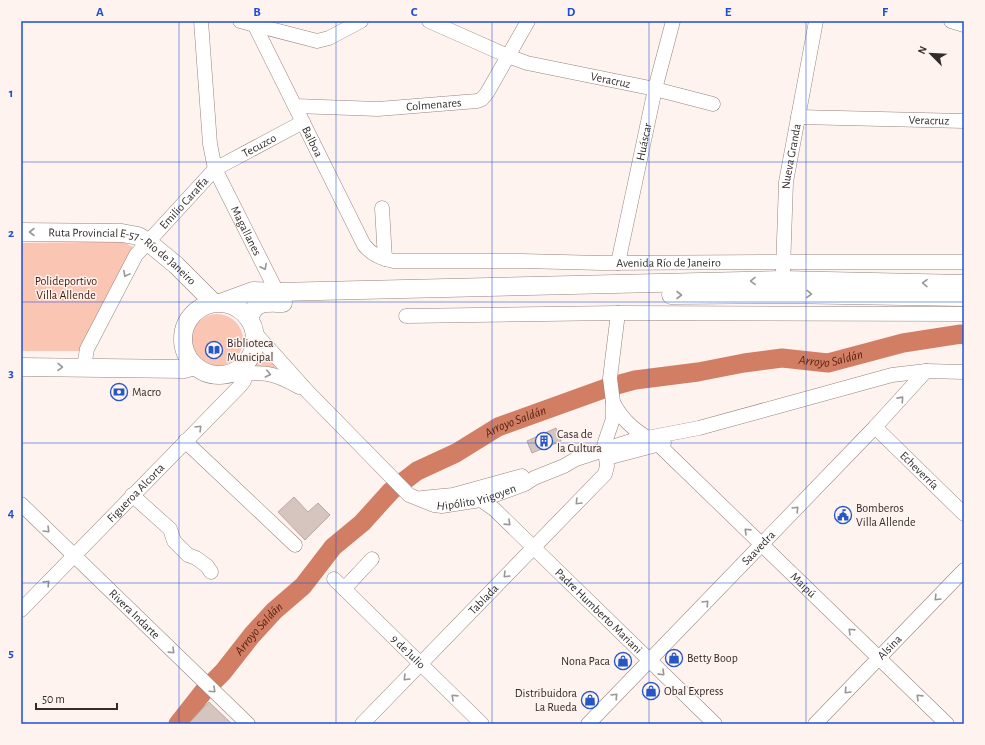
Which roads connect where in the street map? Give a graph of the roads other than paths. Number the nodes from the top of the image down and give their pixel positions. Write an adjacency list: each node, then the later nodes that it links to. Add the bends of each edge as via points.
1 (201, 21): 18 (street, Emilio Caraffa, via 210,144)
2 (240, 21): 10 (street)
3 (361, 21): 10 (street, via 329,38 317,41)
4 (429, 21): 11 (street, Veracruz)
5 (528, 21): 11 (street, Colmenares)
6 (673, 21): 12 (street, Huáscar)
7 (816, 21): 15 (street, Nueva Granda)
8 (951, 21): 9 (street)
9 (964, 24)
10 (255, 26): 14 (street, Balboa)
11 (508, 56): 12 (street, Veracruz, via 527,63); 14 (street, Colmenares, via 487,93 477,101 378,109)
12 (655, 89): 13 (street, Veracruz); 25 (street, Huáscar)
13 (713, 104)
14 (295, 106): 17 (street, Balboa)
15 (798, 116): 16 (street, Veracruz); 23 (street, Nueva Granda, via 786,182)
16 (964, 121)
17 (303, 122): 18 (street, Tecuzco); 22 (street, Balboa, via 364,245)
18 (215, 169): 21 (street, Emilio Caraffa); 28 (street, Magallanes, one-way to 28)
19 (382, 208): 22 (street)
20 (21, 232): 21 (main road, Ruta Provincial E-57 - Río de Janeiro, one-way to 20, via 138,236 122,233)
21 (148, 242): 30 (main road, Ruta Provincial E-57 - Río de Janeiro); 37 (street, Emilio Caraffa, one-way to 37, via 136,255 87,349)
22 (379, 257): 25 (street, Avenida Río de Janeiro, via 394,261)
23 (784, 262): 24 (street, Avenida Río de Janeiro); 25 (street, Avenida Río de Janeiro); 27 (street, Nueva Granda)
24 (964, 262)
25 (618, 263)
26 (964, 284): 27 (main road, one-way to 27)
27 (782, 287): 28 (main road, one-way to 28); 29 (main road, one-way to 29); 34 (main road, one-way to 27, via 254,307 264,303 624,295)
28 (277, 292): 30 (main road, via 253,291)
29 (964, 297)
30 (218, 302): 34 (main road, via 242,310); 35 (main road, via 204,305 190,315 182,334 185,352)
31 (618, 313): 32 (street); 33 (street); 42 (street, via 610,378)
32 (964, 314)
33 (406, 316)
34 (252, 326): 38 (main road, via 254,345); 41 (street)
35 (195, 366): 37 (main road, via 184,369); 38 (main road, via 216,375)
36 (21, 367): 37 (main road, one-way to 37)
37 (84, 367)
38 (242, 368): 41 (street, one-way to 41, via 277,376); 47 (street, Figueroa Alcorta, one-way to 38, via 244,381)
39 (926, 371): 40 (street); 43 (street, Saavedra, one-way to 39); 44 (street, via 875,378)
40 (964, 372)
41 (308, 392): 53 (street)
42 (613, 402): 45 (street, via 613,419); 46 (street, Maipú, via 620,414)
43 (875, 427): 56 (street, Echeverría); 58 (street, Saavedra, one-way to 43)
44 (699, 428): 46 (street); 48 (street)
45 (608, 431): 46 (street, via 623,428); 50 (street)
46 (640, 433): 48 (street, Maipú); 49 (street); 50 (street)
47 (185, 441): 52 (street, Figueroa Alcorta); 57 (street)
48 (659, 445): 49 (street); 58 (street, Maipú, one-way to 48)
49 (635, 450): 50 (street)
50 (605, 454): 51 (street, Hipólito Yrigoyen, via 578,467 564,466); 59 (street, Tablada, one-way to 59, via 608,466 605,474)
51 (534, 478): 53 (street, Hipólito Yrigoyen, via 522,476 453,495); 54 (street, Hipólito Yrigoyen, via 525,484)
52 (132, 495): 60 (street, Figueroa Alcorta); 63 (street, via 170,529 174,541 188,555 207,566)
53 (413, 497): 54 (street, Hipólito Yrigoyen, via 442,506)
54 (481, 500): 59 (street, Padre Humberto Mariani, one-way to 59, via 494,509)
55 (21, 504): 60 (street, Rivera Indarte, one-way to 60)
56 (964, 514)
57 (295, 545)
58 (762, 545): 67 (street, Maipú, one-way to 58); 68 (street, Saavedra, one-way to 58)
59 (534, 548): 68 (street, Padre Humberto Mariani); 69 (street, Tablada, one-way to 69)
60 (74, 556): 66 (street, Figueroa Alcorta, one-way to 60); 70 (street, Rivera Indarte, one-way to 70)
61 (372, 559): 65 (street)
62 (964, 570): 67 (street, Alsina, one-way to 67)
63 (210, 572)
64 (334, 579): 65 (street, 9 de Julio)
65 (344, 589): 69 (street, 9 de Julio)
66 (21, 610)
67 (879, 658): 75 (street, Alsina, one-way to 75); 76 (street, Maipú, one-way to 67)
68 (649, 661): 73 (street, Saavedra, one-way to 68); 74 (street, Padre Humberto Mariani, one-way to 74)
69 (420, 663): 71 (street, Tablada, one-way to 71); 72 (street, 9 de Julio, one-way to 69)
70 (248, 724)
71 (362, 724)
72 (482, 724)
73 (588, 724)
74 (715, 724)
75 (815, 724)
76 (947, 724)

